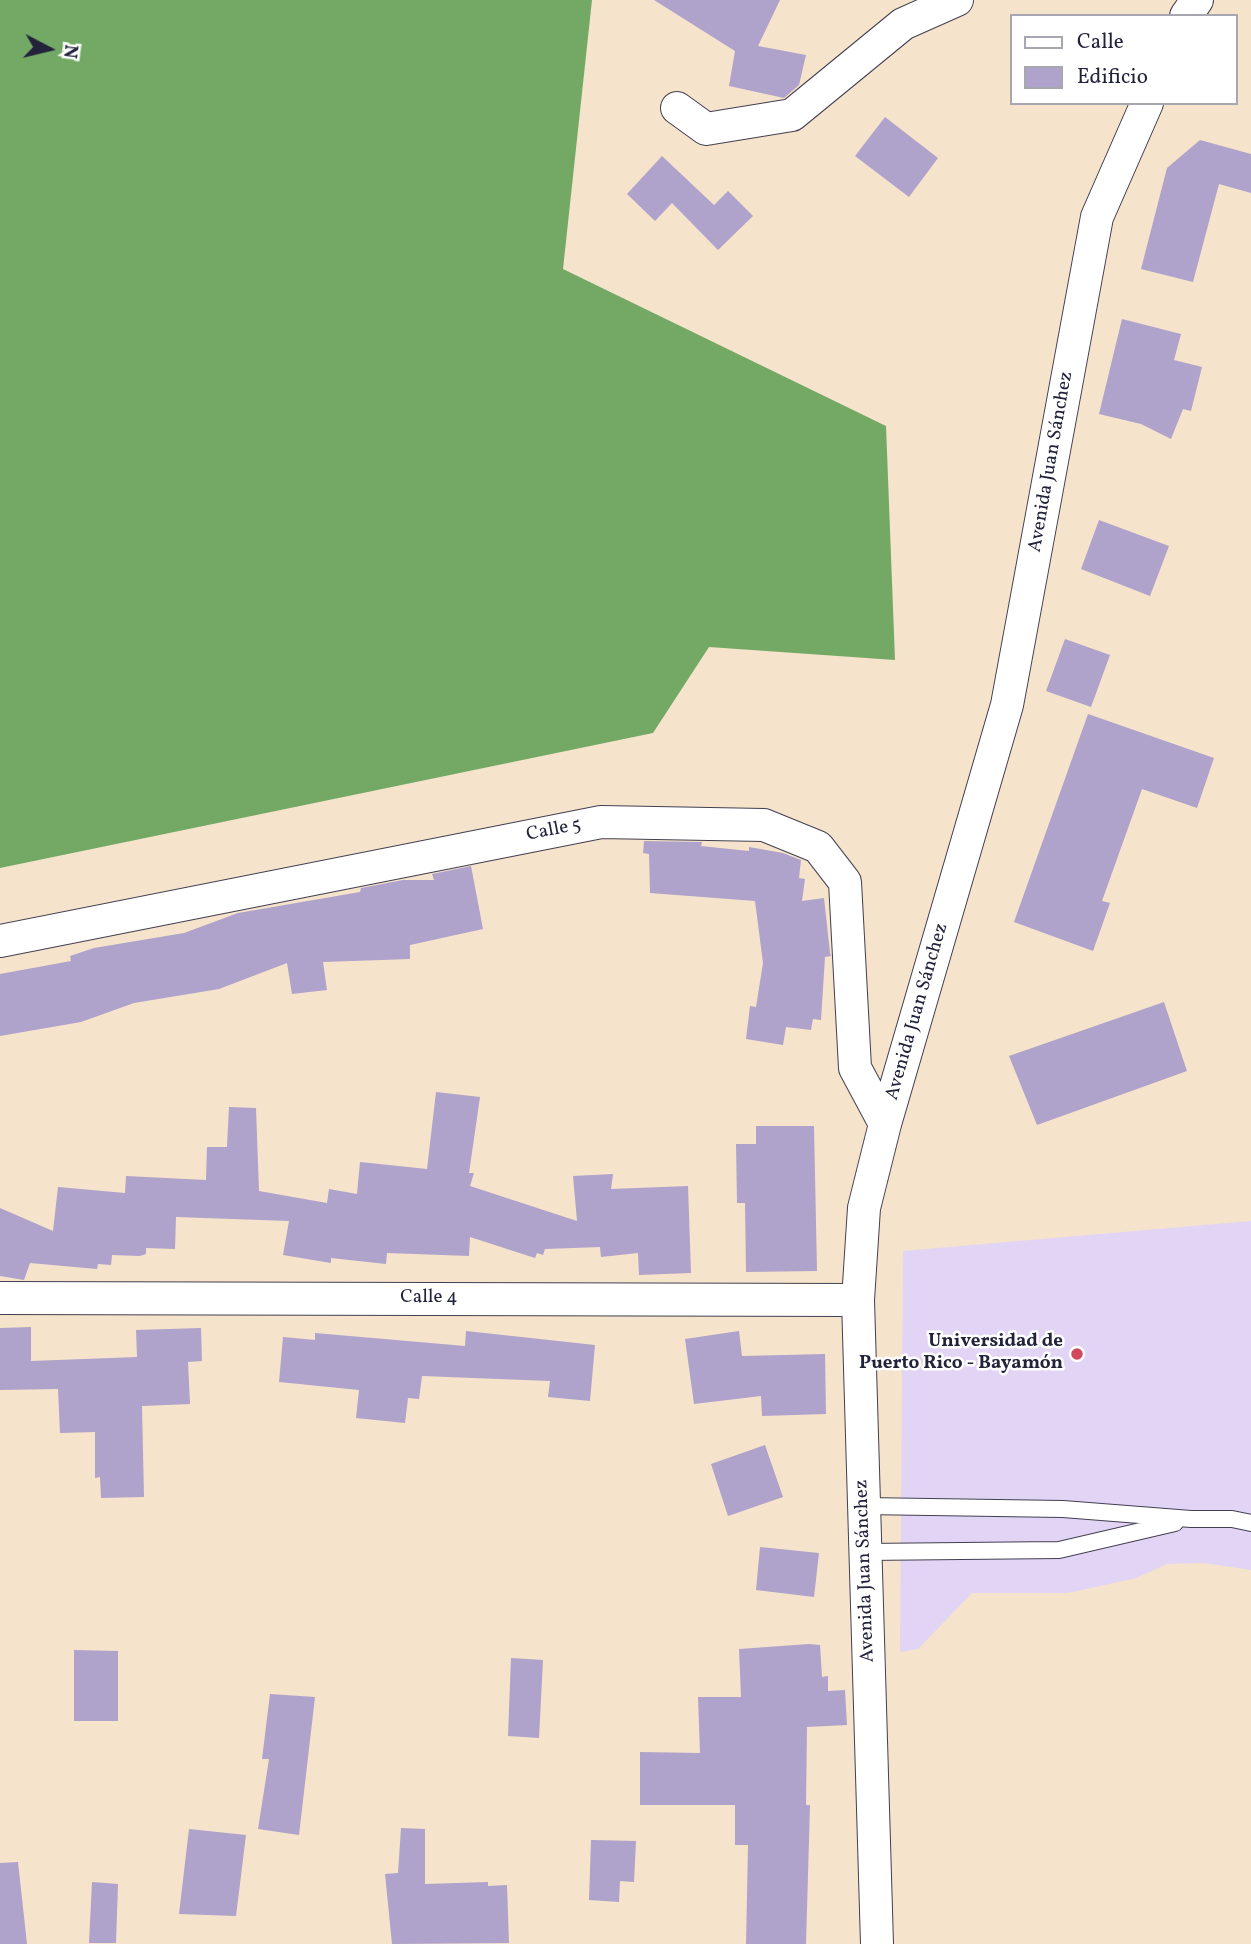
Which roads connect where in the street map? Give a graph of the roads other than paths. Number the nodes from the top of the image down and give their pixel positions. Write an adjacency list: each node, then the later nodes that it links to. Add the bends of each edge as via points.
1 (957, 0): 3 (street, via 902,24 792,115 706,129)
2 (1146, 105): 5 (street, Avenida Juan Sánchez, via 1097,217 1007,705)
3 (677, 108)
4 (0, 941): 5 (street, Calle 5, via 601,822 764,825 818,846 845,882 855,1068)
5 (885, 1125): 7 (street, Avenida Juan Sánchez, via 864,1208)
6 (0, 1298): 7 (street, Calle 4)
7 (858, 1300): 8 (street, Avenida Juan Sánchez)
8 (864, 1506): 9 (lane, via 1063,1509); 11 (street, Avenida Juan Sánchez)
9 (1191, 1520): 10 (lane); 11 (lane, via 1059,1550)
10 (1251, 1523)
11 (865, 1552): 12 (street, Avenida Juan Sánchez)
12 (877, 1944)

